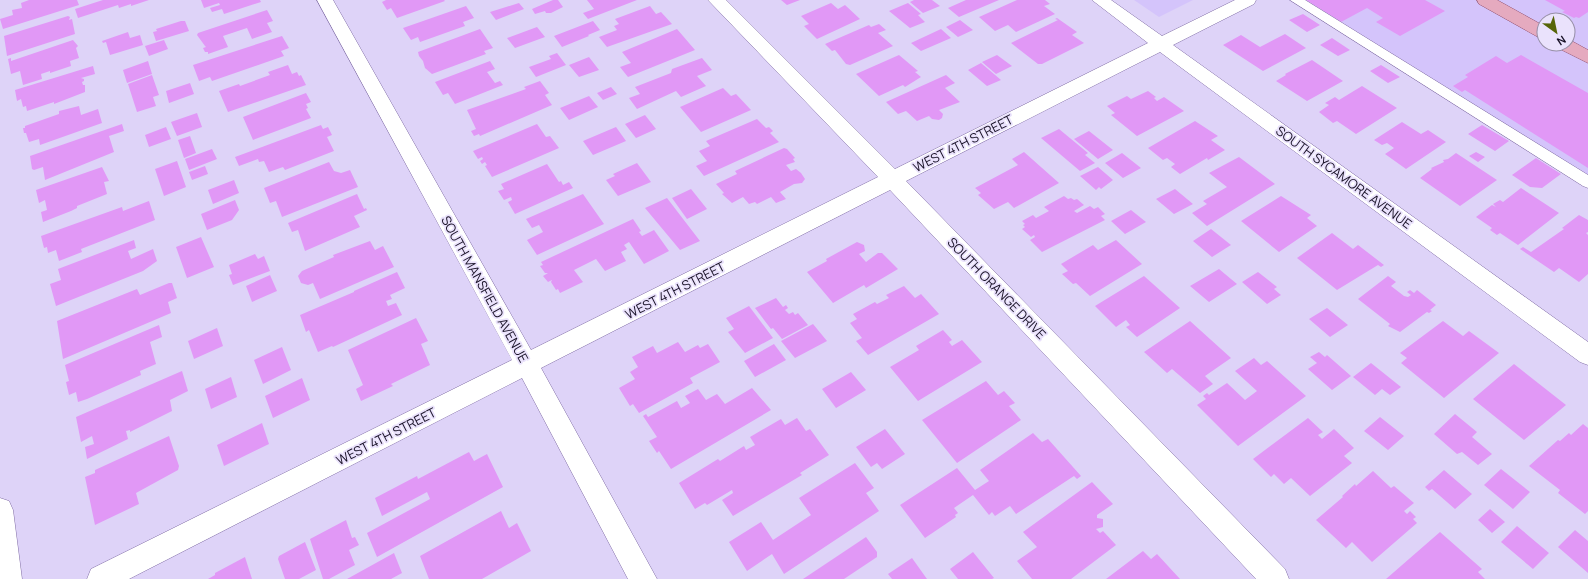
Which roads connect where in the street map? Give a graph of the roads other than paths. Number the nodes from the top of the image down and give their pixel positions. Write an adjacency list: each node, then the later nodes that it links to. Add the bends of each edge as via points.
1 (325, 0): 14 (street, SOUTH MANSFIELD AVENUE)
2 (716, 0): 11 (street, SOUTH ORANGE DRIVE)
3 (1100, 0): 8 (street, SOUTH SYCAMORE AVENUE)
4 (1248, 0): 8 (street, WEST 4TH STREET)
5 (1296, 0): 12 (lane)
6 (1485, 0): 7 (main road)
7 (1536, 29)
8 (1161, 44): 11 (street, WEST 4TH STREET); 13 (street, SOUTH SYCAMORE AVENUE)
9 (1576, 50): 10 (main road)
10 (1588, 57)
11 (892, 179): 14 (street, WEST 4TH STREET); 19 (street, SOUTH ORANGE DRIVE)
12 (1588, 182)
13 (1588, 355)
14 (527, 365): 17 (street, WEST 4TH STREET); 18 (street, SOUTH MANSFIELD AVENUE)
15 (0, 510): 16 (street)
16 (8, 579)
17 (101, 579)
18 (643, 579)
19 (1275, 579)

